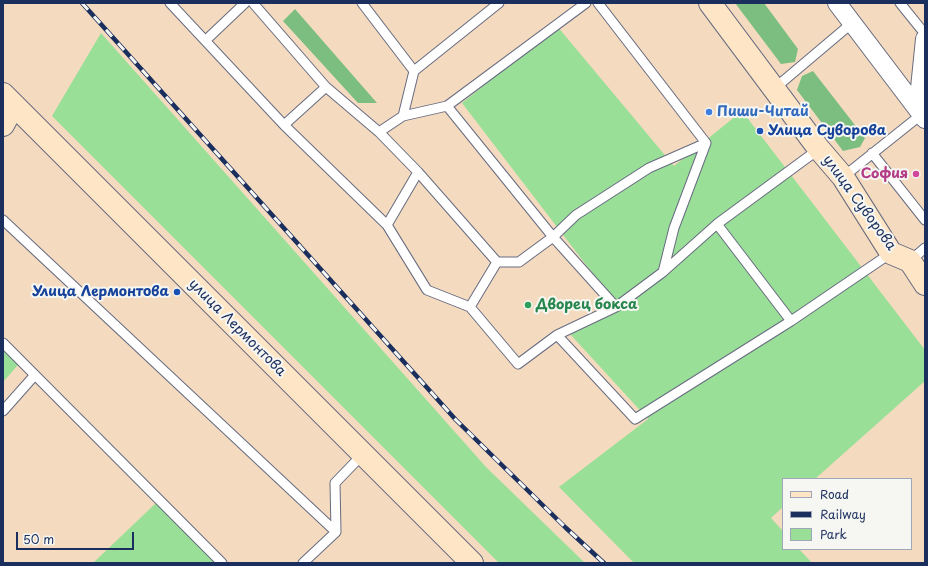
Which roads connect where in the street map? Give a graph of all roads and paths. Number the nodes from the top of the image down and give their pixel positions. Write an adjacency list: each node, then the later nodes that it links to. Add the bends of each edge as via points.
1 (170, 3): 13 (lane)
2 (245, 3): 13 (lane)
3 (253, 3): 17 (lane)
4 (362, 3): 15 (lane)
5 (499, 3): 15 (lane)
6 (586, 3): 20 (lane)
7 (598, 3): 26 (lane)
8 (710, 3): 18 (main road, улица Суворова)
9 (837, 3): 11 (street)
10 (900, 3): 12 (lane)
11 (852, 23): 18 (lane); 21 (street)
12 (925, 34)
13 (206, 40): 24 (lane)
14 (925, 40): 16 (street)
15 (414, 71): 22 (lane)
16 (923, 77): 21 (street)
17 (326, 87): 24 (lane); 25 (lane)
18 (775, 88): 27 (main road, улица Суворова)
19 (9, 100): 23 (main road); 47 (main road, улица Лермонтова)
20 (447, 106): 22 (lane); 35 (lane)
21 (921, 114): 28 (lane)
22 (402, 116): 25 (lane)
23 (3, 125)
24 (284, 125): 34 (lane)
25 (379, 132): 29 (lane)
26 (706, 143): 35 (lane, via 649,168 576,215); 38 (lane, via 674,228)
27 (819, 149): 30 (main road, улица Суворова); 33 (lane)
28 (872, 153): 30 (lane); 32 (lane)
29 (418, 172): 34 (lane); 37 (lane)
30 (843, 177): 36 (main road, улица Суворова)
31 (3, 220): 48 (lane)
32 (925, 220)
33 (717, 224): 38 (lane); 42 (lane)
34 (387, 225): 40 (lane, via 427,290)
35 (553, 237): 37 (lane, via 519,262); 41 (lane)
36 (909, 254): 39 (main road, улица Суворова); 42 (lane)
37 (497, 262): 40 (lane)
38 (663, 272): 41 (lane)
39 (925, 284)
40 (470, 307): 43 (lane, via 518,364)
41 (616, 307): 43 (lane)
42 (791, 320): 43 (lane, via 635,419)
43 (556, 336)
44 (3, 343): 45 (lane)
45 (34, 376): 46 (lane); 49 (lane)
46 (3, 411)
47 (363, 454): 48 (lane, via 335,483); 51 (main road, улица Лермонтова)
48 (336, 532): 50 (lane)
49 (222, 563)
50 (303, 563)
51 (472, 563)

